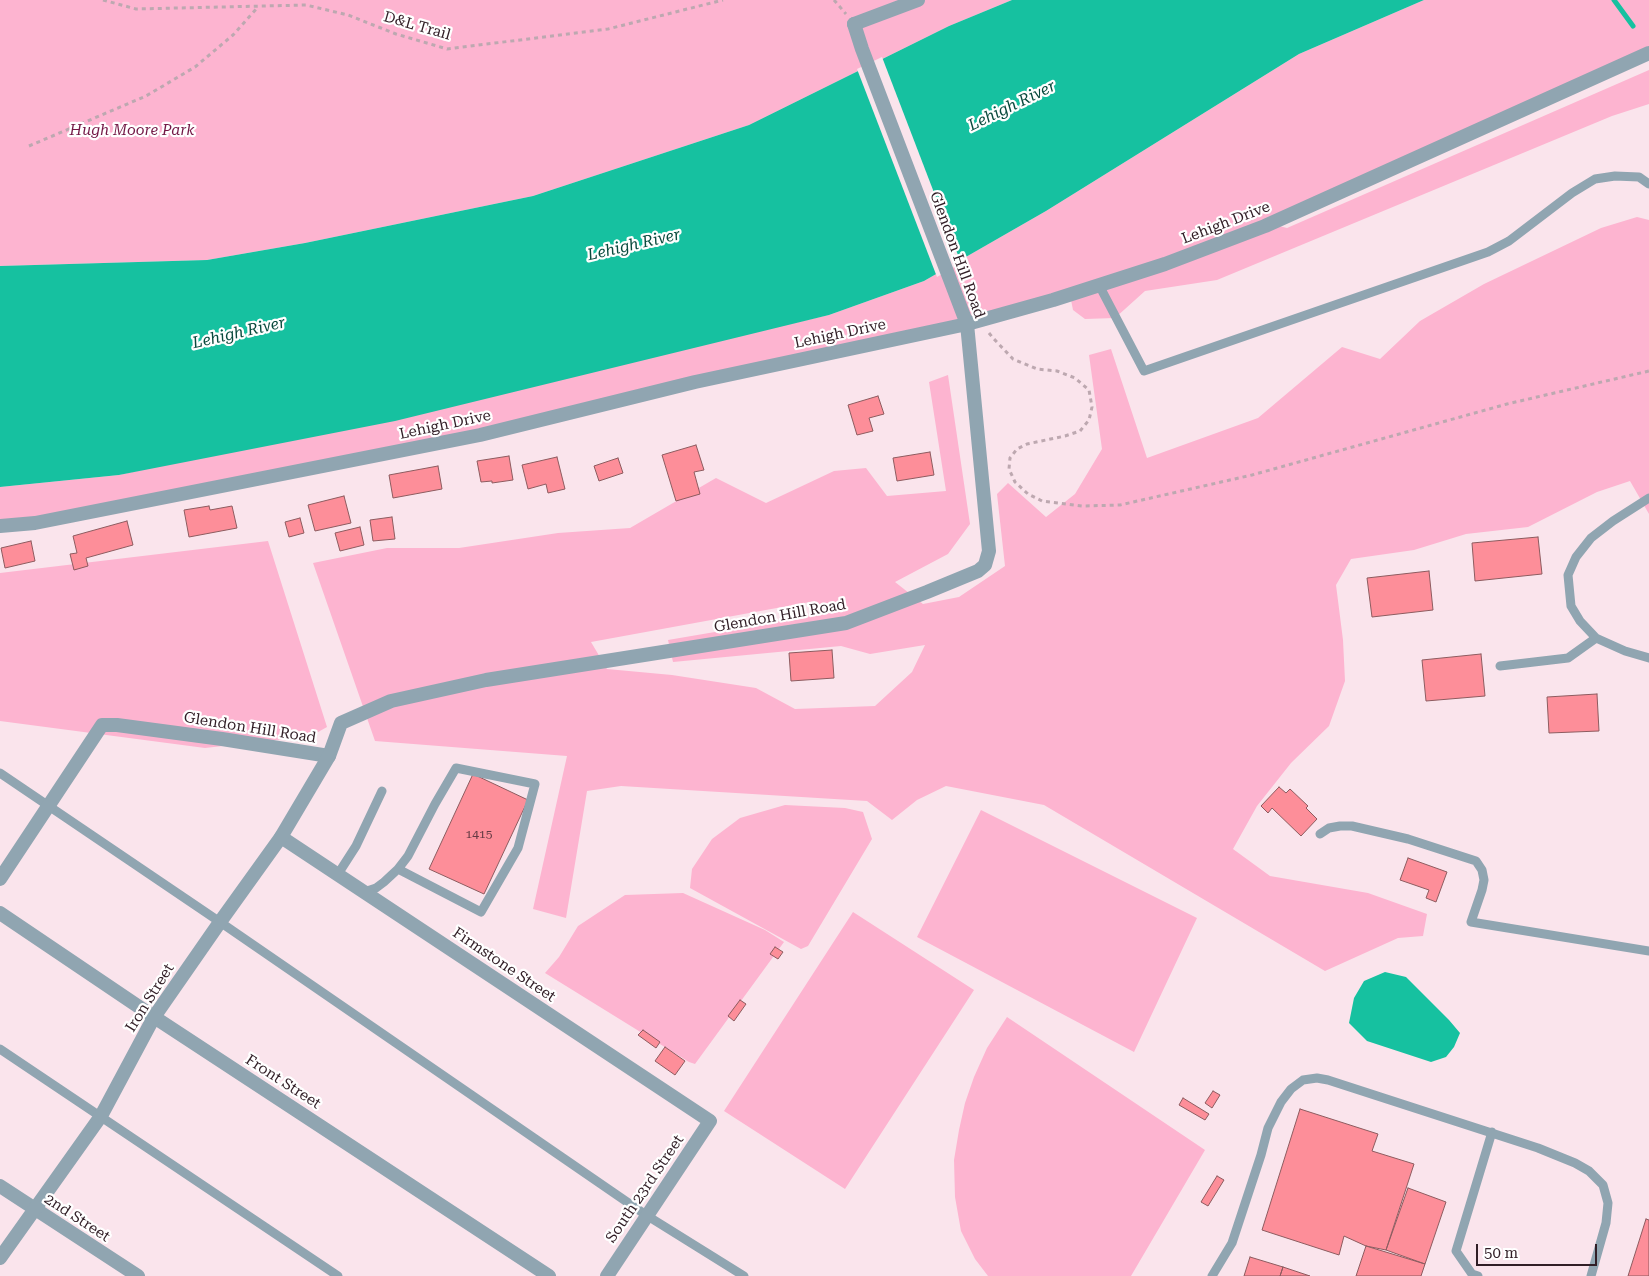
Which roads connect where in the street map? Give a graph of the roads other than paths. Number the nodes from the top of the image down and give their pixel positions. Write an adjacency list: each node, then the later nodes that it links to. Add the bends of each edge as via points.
1 (918, 0): 5 (street, Glendon Hill Road, via 854,24)
2 (1649, 53): 4 (street, Lehigh Drive, via 1265,226)
3 (1649, 184): 4 (lane, via 1639,177 1595,179 1509,241 1488,252 1144,371)
4 (1100, 285): 5 (street, Lehigh Drive)
5 (967, 324): 7 (street, Lehigh Drive, via 695,382 480,435 35,523); 11 (street, Glendon Hill Road, via 989,551 978,571 846,623 486,680 391,701 341,723)
6 (1649, 498): 8 (lane, via 1590,538 1576,556 1568,575 1570,606)
7 (0, 526)
8 (1596, 638): 9 (lane); 10 (lane, via 1568,658)
9 (1649, 658)
10 (1500, 666)
11 (329, 756): 14 (street, Glendon Hill Road, via 102,725); 16 (street, Iron Street)
12 (0, 773): 14 (lane)
13 (382, 791): 18 (lane, via 356,846)
14 (49, 806): 19 (street); 22 (lane)
15 (1320, 834): 23 (lane, via 1328,828 1352,826 1408,839 1476,861 1484,880 1471,922)
16 (281, 837): 18 (street, Firmstone Street); 22 (street, Iron Street)
17 (398, 869): 17 (lane, via 456,768 535,784 518,848 481,912); 20 (lane, via 376,888)
18 (338, 874): 20 (street, Firmstone Street)
19 (0, 879)
20 (364, 892): 27 (street, Firmstone Street)
21 (0, 913): 24 (street, Front Street)
22 (220, 922): 24 (street, Iron Street); 31 (lane)
23 (1649, 951)
24 (154, 1017): 26 (street, Iron Street); 35 (street, Front Street)
25 (0, 1049): 26 (lane)
26 (101, 1116): 30 (street, Iron Street); 34 (lane)
27 (710, 1120): 31 (street, South 23rd Street)
28 (1492, 1132): 38 (lane, via 1328,1080 1303,1080 1281,1102 1268,1128 1232,1243); 39 (lane, via 1456,1252 1472,1274); 40 (lane, via 1575,1163 1603,1185 1608,1203 1606,1223)
29 (0, 1186): 30 (street, 2nd Street)
30 (34, 1209): 32 (street, Iron Street); 33 (street, 2nd Street)
31 (646, 1215): 36 (street, South 23rd Street); 37 (lane)
32 (0, 1258)
33 (138, 1276)
34 (338, 1276)
35 (549, 1276)
36 (607, 1276)
37 (744, 1276)
38 (1212, 1276)
39 (1478, 1276)
40 (1591, 1276)

